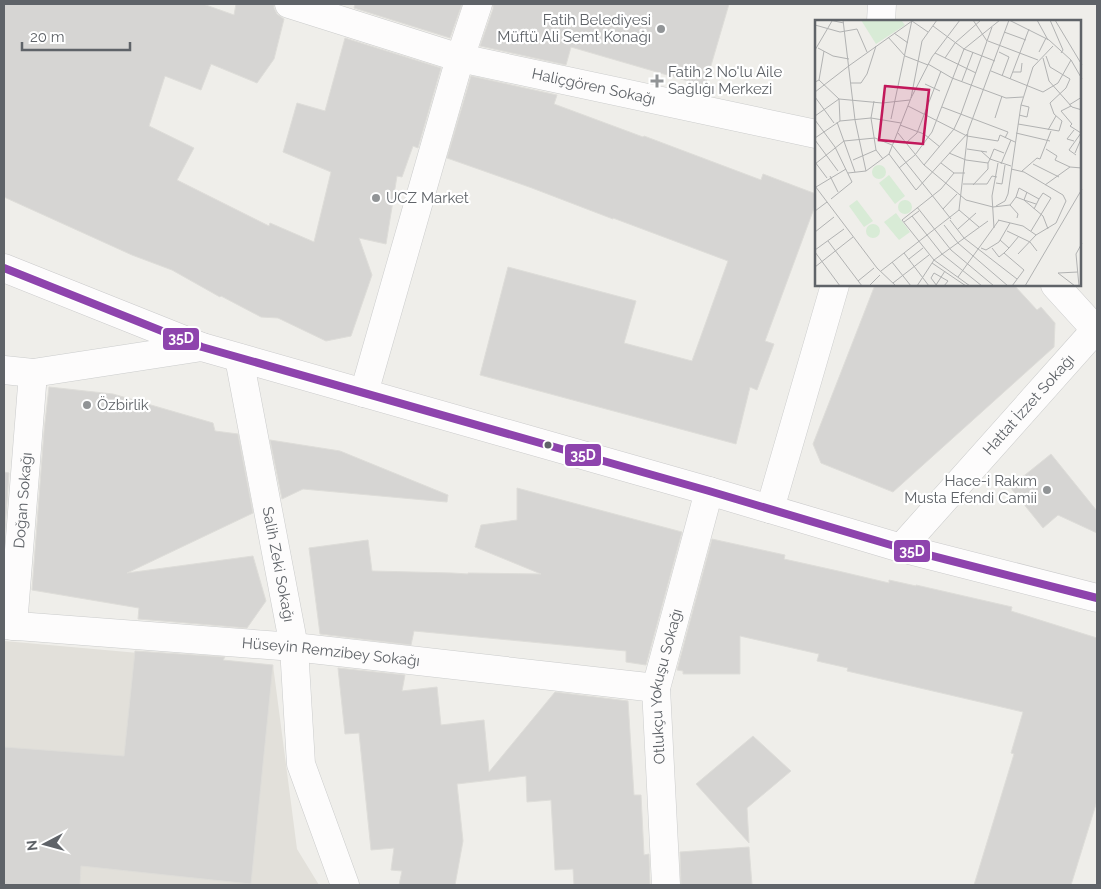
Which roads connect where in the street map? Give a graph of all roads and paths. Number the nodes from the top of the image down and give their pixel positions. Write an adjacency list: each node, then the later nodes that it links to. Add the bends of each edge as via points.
1 (289, 4): 5 (street, Haliçgören Sokağı)
2 (478, 4): 5 (street)
3 (882, 4): 4 (street)
4 (881, 20)
5 (460, 58): 6 (street, Haliçgören Sokağı); 15 (street)
6 (815, 134)
7 (4, 268): 11 (street)
8 (835, 286): 17 (street)
9 (1056, 286): 10 (street)
10 (1096, 329): 18 (street, Hattat İzzet Sokağı)
11 (202, 347): 12 (street); 14 (street)
12 (240, 358): 15 (street); 21 (street, Salih Zeki Sokağı)
13 (4, 370): 14 (street)
14 (33, 373): 20 (street, Doğan Sokağı)
15 (364, 393): 16 (street)
16 (709, 491): 17 (street); 22 (street, Otlukçu Yokuşu Sokağı)
17 (770, 510): 18 (street)
18 (901, 548): 19 (street)
19 (1097, 598)
20 (8, 625): 21 (street, Hüseyin Remzibey Sokağı)
21 (294, 647): 22 (street, Hüseyin Remzibey Sokağı); 23 (street, Salih Zeki Sokağı, via 301,764)
22 (656, 688): 24 (street, Otlukçu Yokuşu Sokağı)
23 (345, 885)
24 (666, 885)

